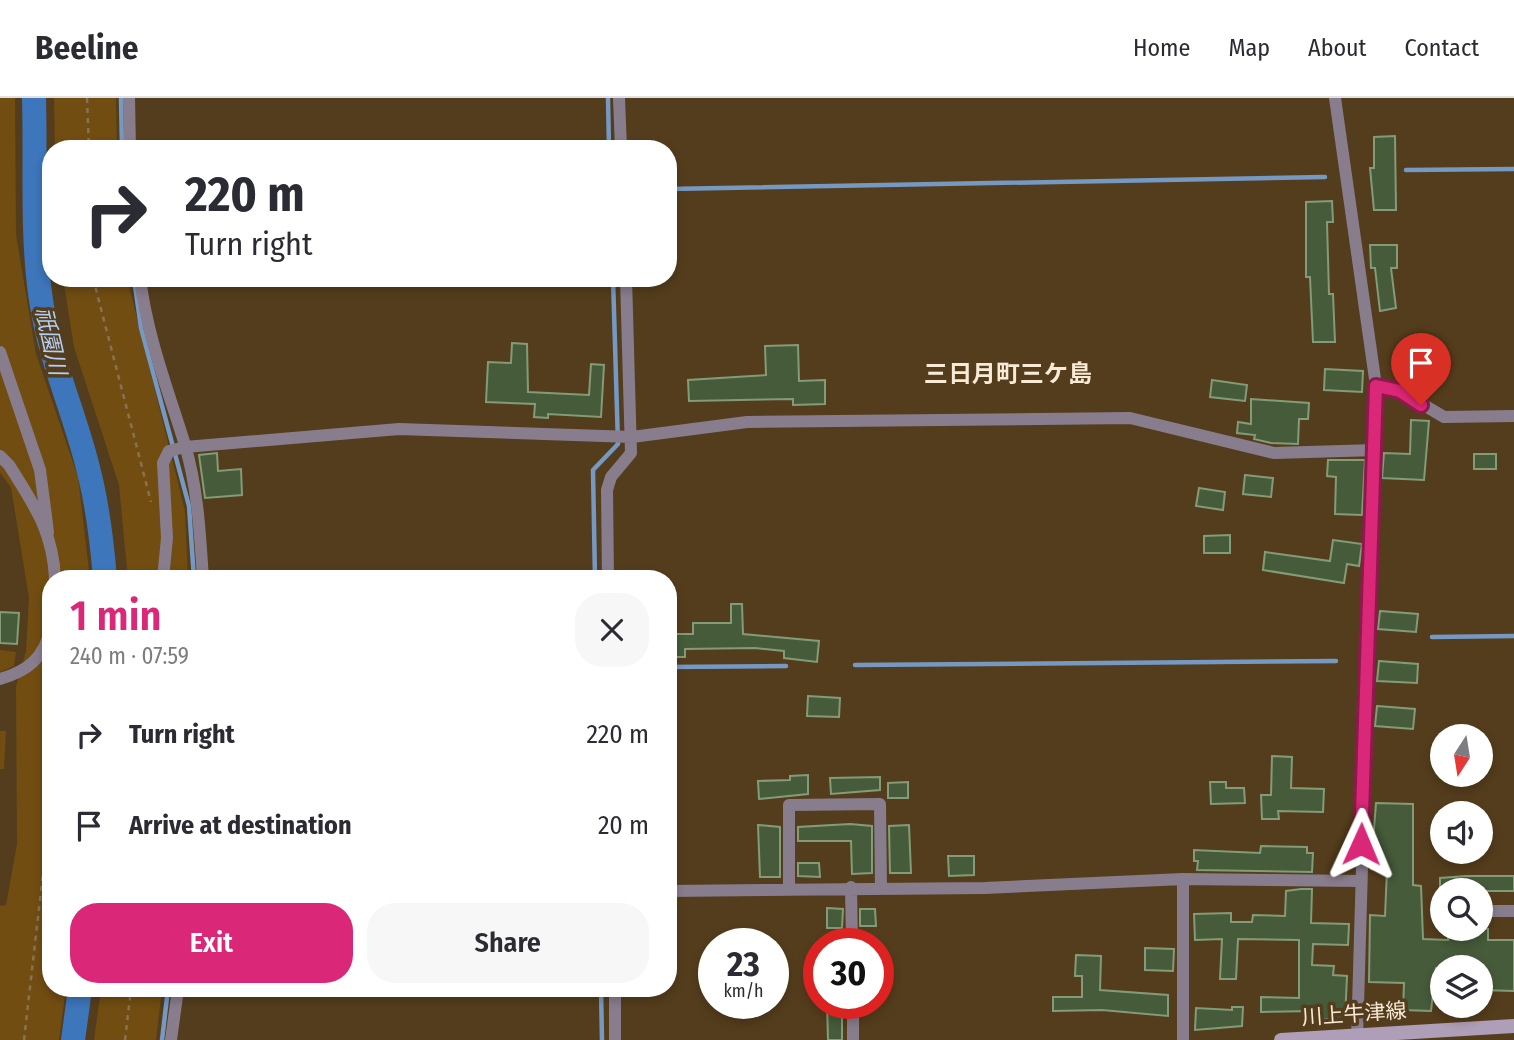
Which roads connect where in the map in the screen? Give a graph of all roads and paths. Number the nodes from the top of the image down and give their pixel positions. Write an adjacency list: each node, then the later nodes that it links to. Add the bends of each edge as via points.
1 (87, 98): 5 (path)
2 (129, 98): 6 (street)
3 (619, 98): 7 (street)
4 (1335, 98): 12 (street)
5 (89, 140)
6 (130, 140)
7 (621, 140)
8 (95, 287): 18 (path)
9 (142, 287): 15 (street, via 158,366)
10 (626, 287): 14 (street)
11 (0, 352): 19 (street, via 40,470)
12 (1376, 386): 13 (street, via 1400,391 1444,417); 16 (street)
13 (1514, 416)
14 (632, 437): 15 (street, via 399,429); 16 (street, via 747,422 1130,418 1274,453); 23 (street, via 631,453 611,477 607,490)
15 (186, 447): 21 (street, via 169,450 163,463); 22 (street, via 199,507)
16 (1376, 450): 27 (street)
17 (0, 456): 19 (street)
18 (151, 503)
19 (48, 532): 20 (street)
20 (55, 570)
21 (164, 570)
22 (202, 570)
23 (608, 570)
24 (42, 649): 25 (street, via 37,661)
25 (0, 679)
26 (1183, 879): 27 (street); 30 (street); 47 (street)
27 (1361, 881): 41 (street)
28 (42, 882): 42 (path)
29 (851, 887): 30 (street); 31 (street); 35 (street)
30 (881, 888): 31 (street, via 880,804 802,804 789,805)
31 (789, 889): 32 (street)
32 (677, 891)
33 (1493, 911): 34 (street)
34 (1514, 911)
35 (852, 928)
36 (130, 997): 43 (path)
37 (177, 997): 44 (street)
38 (615, 997): 45 (street)
39 (853, 1019): 46 (street)
40 (1514, 1026): 41 (main road, 川上牛津線)
41 (1357, 1037): 48 (main road, 川上牛津線)
42 (24, 1040)
43 (125, 1040)
44 (171, 1040)
45 (615, 1040)
46 (853, 1040)
47 (1183, 1040)
48 (1281, 1040)

